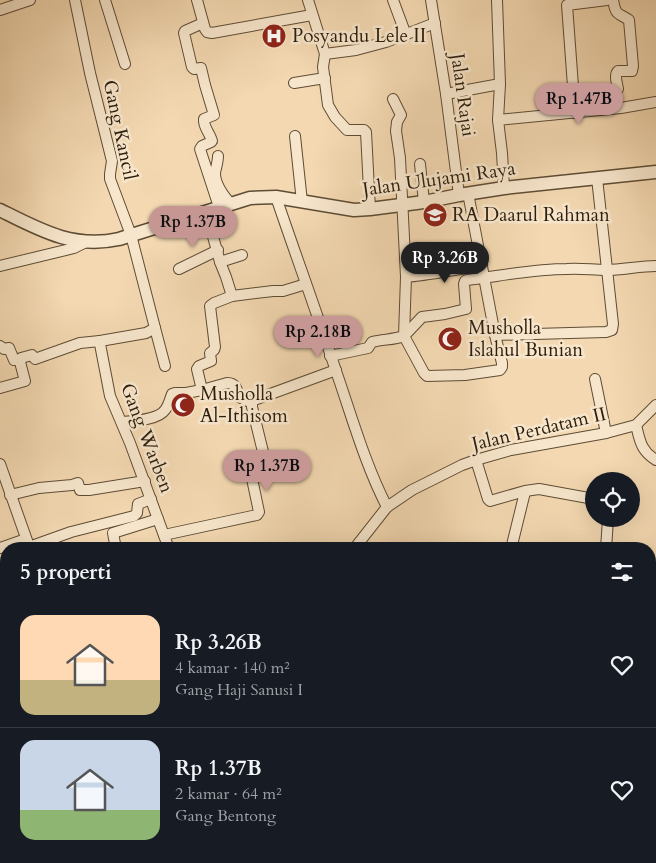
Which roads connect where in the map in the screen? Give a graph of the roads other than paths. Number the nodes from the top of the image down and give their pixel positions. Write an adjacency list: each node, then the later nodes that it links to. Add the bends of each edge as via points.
1 (30, 0): 12 (street)
2 (76, 0): 43 (street, Gang Kancil, via 112,161 110,179)
3 (105, 0): 18 (street)
4 (197, 0): 14 (street)
5 (308, 0): 13 (street)
6 (393, 0): 16 (street)
7 (432, 0): 15 (street, Jalan Rajai)
8 (497, 0): 21 (street)
9 (601, 0): 10 (street); 26 (street, via 567,5)
10 (607, 0)
11 (613, 0): 22 (street, via 618,14 628,20 633,66 632,71 617,72)
12 (0, 10)
13 (312, 15): 14 (street, via 212,32 207,32); 17 (street)
14 (203, 23): 38 (street, via 184,33 192,68 202,68 214,114 203,121 212,140 200,149)
15 (435, 23): 16 (street); 23 (street, Jalan Rajai)
16 (406, 35): 17 (street, via 356,50)
17 (325, 54): 19 (street)
18 (125, 64)
19 (324, 78): 20 (street); 40 (street, via 328,105 335,117 347,130 366,132)
20 (294, 84)
21 (500, 84): 23 (street); 27 (street)
22 (618, 88)
23 (446, 94): 34 (street, Jalan Rajai)
24 (393, 98): 39 (street, via 401,115 396,131)
25 (656, 102): 26 (street)
26 (575, 113): 27 (street)
27 (498, 120): 33 (street)
28 (295, 136): 36 (street)
29 (218, 156): 38 (street, via 215,174)
30 (420, 164): 37 (street)
31 (656, 172): 32 (street, Jalan Ulujami Raya)
32 (597, 178): 33 (street, Jalan Ulujami Raya); 52 (street)
33 (504, 188): 34 (street, Jalan Ulujami Raya)
34 (463, 194): 37 (street, Jalan Ulujami Raya); 49 (street, Jalan Rajai)
35 (276, 198): 36 (street, Jalan Ulujami Raya); 38 (street, Jalan Ulujami Raya, via 250,198); 55 (street)
36 (302, 202): 40 (street, Jalan Ulujami Raya, via 354,210)
37 (424, 202): 39 (street, Jalan Ulujami Raya)
38 (224, 205): 42 (street, Jalan Ulujami Raya)
39 (402, 205): 40 (street, Jalan Ulujami Raya); 53 (street)
40 (370, 209)
41 (0, 210): 44 (street, Jalan Ulujami Raya, via 40,230)
42 (206, 211): 43 (street, Jalan Ulujami Raya); 45 (street)
43 (131, 235): 44 (street, Jalan Ulujami Raya, via 105,242); 57 (street)
44 (86, 242): 48 (street, via 74,248)
45 (218, 250): 47 (street); 51 (street)
46 (242, 255): 47 (street)
47 (220, 262): 56 (street)
48 (0, 266)
49 (482, 266): 53 (street); 54 (street, Jalan Rajai)
50 (656, 266): 52 (street)
51 (179, 269)
52 (607, 270): 54 (street, via 567,268); 58 (street, via 612,330)
53 (406, 277): 59 (street)
54 (485, 278): 58 (street, Jalan Rajai); 59 (street, via 465,281 466,309 422,317)
55 (306, 284): 56 (street, via 283,291); 62 (street)
56 (232, 296): 68 (street, via 210,306 214,350 210,353 211,361 198,368)
57 (155, 328): 60 (street, via 146,333); 64 (street)
58 (495, 335): 59 (street, Jalan Rajai, via 502,363 500,370 427,376)
59 (404, 336): 62 (street, via 394,340 382,339 372,342 368,348)
60 (100, 340): 63 (street, via 80,343 35,359 32,355); 71 (street, Gang Warben, via 110,396)
61 (0, 346): 63 (street, via 9,348 14,360)
62 (330, 356): 65 (street)
63 (20, 360): 67 (street, via 25,381)
64 (165, 366)
65 (336, 370): 69 (street, via 258,398); 84 (street, via 357,436)
66 (595, 378): 73 (street)
67 (0, 388)
68 (202, 390): 69 (street, via 231,383 239,397); 71 (street, via 172,394 159,415)
69 (252, 404): 75 (street)
70 (656, 405): 72 (street, Jalan Perdatam II)
71 (122, 422): 79 (street, Gang Warben)
72 (636, 425): 73 (street, Jalan Perdatam II); 74 (street, via 640,441)
73 (606, 433): 76 (street, Jalan Perdatam II, via 511,450)
74 (653, 455)
75 (265, 460): 78 (street); 87 (street, via 251,474 257,514)
76 (476, 460): 80 (street, via 489,500); 84 (street, Jalan Perdatam II, via 412,490)
77 (0, 464): 81 (street)
78 (236, 466)
79 (145, 481): 81 (street, via 90,490 80,490 78,483); 83 (street, Gang Warben)
80 (525, 492): 82 (street, via 539,489); 93 (street)
81 (10, 495): 88 (street)
82 (585, 497)
83 (151, 499): 85 (street, Gang Warben); 89 (street, via 138,504 134,516)
84 (387, 507): 92 (street, Jalan Perdatam II)
85 (158, 519): 87 (street, Gang Warben); 90 (street, via 113,533)
86 (607, 527): 94 (street)
87 (164, 535): 91 (street, Gang Warben)
88 (27, 542)
89 (38, 542)
90 (115, 542)
91 (166, 542)
92 (358, 542)
93 (513, 542)
94 (606, 542)

